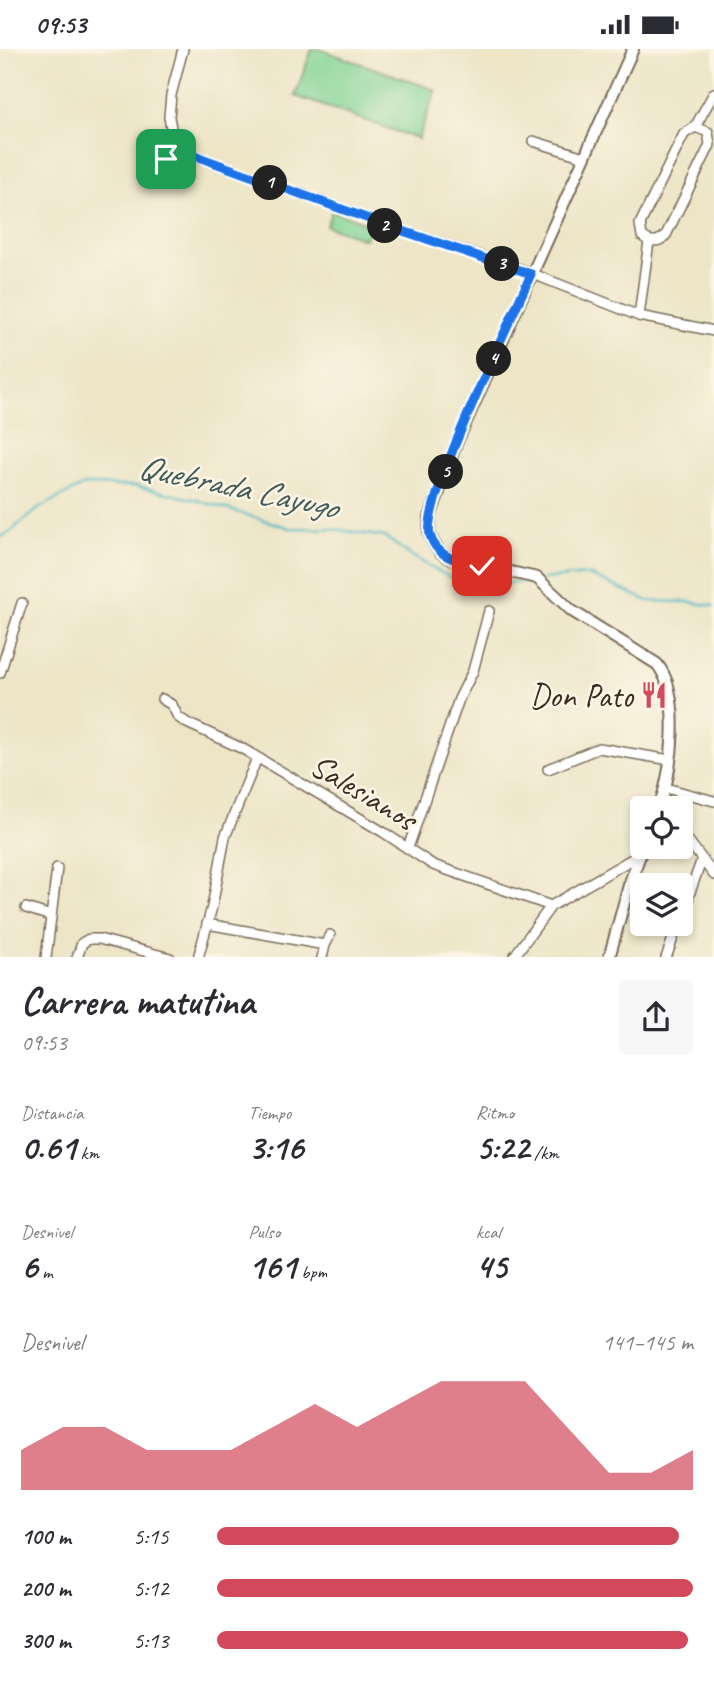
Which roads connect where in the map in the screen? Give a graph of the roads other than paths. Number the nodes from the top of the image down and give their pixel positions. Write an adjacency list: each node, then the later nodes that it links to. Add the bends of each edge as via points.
1 (183, 49): 8 (street, via 171,95)
2 (632, 49): 9 (street)
3 (714, 93): 5 (street)
4 (714, 121): 6 (street)
5 (695, 127): 6 (street); 11 (street, via 684,134 641,219 640,232)
6 (708, 132): 11 (street, via 710,145 666,235)
7 (533, 141): 9 (street)
8 (174, 143): 10 (street); 12 (street, via 193,155)
9 (584, 157): 12 (street)
10 (166, 159)
11 (649, 241): 13 (street)
12 (531, 274): 13 (street); 20 (street, via 456,444 429,532 449,558 540,581 572,611 657,664 665,673 669,695)
13 (639, 316): 14 (street)
14 (714, 331)
15 (22, 603): 17 (street)
16 (489, 611): 26 (street, via 473,671)
17 (0, 673)
18 (162, 699): 19 (street, Salesianos, via 187,723)
19 (257, 758): 26 (street, Salesianos); 36 (street, via 225,837)
20 (670, 761): 21 (street, via 599,748); 22 (street)
21 (548, 769)
22 (666, 788): 23 (street); 24 (street)
23 (664, 796)
24 (714, 801)
25 (693, 847): 29 (street)
26 (408, 848): 33 (street, Salesianos, via 433,865)
27 (630, 858): 33 (street)
28 (639, 859): 46 (street)
29 (702, 859): 31 (street); 32 (street)
30 (57, 868): 35 (street)
31 (714, 875)
32 (693, 884)
33 (551, 906): 45 (street)
34 (26, 908): 35 (street)
35 (51, 916): 40 (street)
36 (207, 924): 39 (street); 43 (street)
37 (330, 935): 39 (street)
38 (674, 936): 47 (street)
39 (325, 945): 44 (street)
40 (46, 957)
41 (77, 957): 42 (street, via 82,943 99,939)
42 (170, 957)
43 (198, 957)
44 (322, 957)
45 (513, 957)
46 (609, 957)
47 (666, 957)

